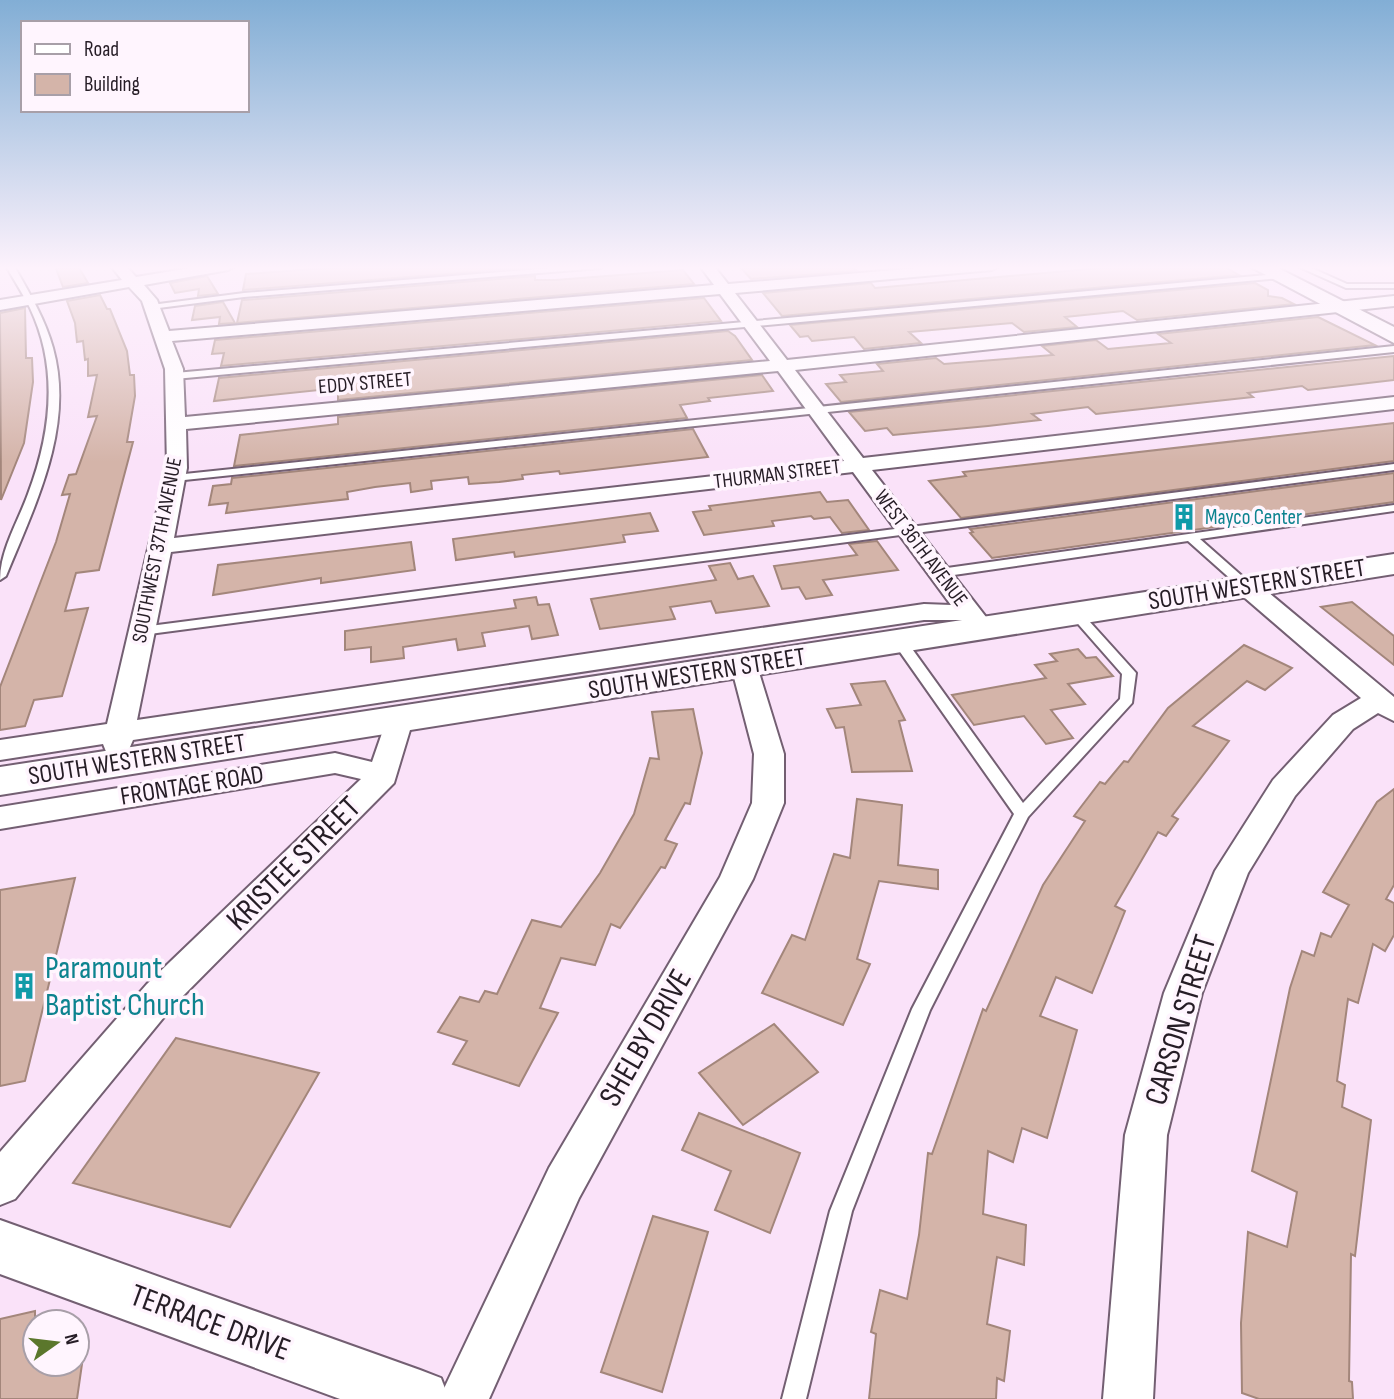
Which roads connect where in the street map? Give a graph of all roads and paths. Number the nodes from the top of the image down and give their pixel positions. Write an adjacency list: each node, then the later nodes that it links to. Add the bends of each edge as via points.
1 (45, 331): 23 (lane, via 55,365 55,416 42,478)
2 (161, 331): 7 (street, SOUTHWEST 37TH AVENUE)
3 (230, 331): 7 (street)
4 (661, 331): 10 (lane)
5 (757, 331): 9 (street, WEST 36TH AVENUE)
6 (1110, 331): 9 (street, EDDY STREET)
7 (163, 337): 10 (street, SOUTHWEST 37TH AVENUE)
8 (1394, 349): 12 (lane)
9 (783, 366): 12 (street, WEST 36TH AVENUE); 13 (street, EDDY STREET)
10 (174, 376): 13 (street, SOUTHWEST 37TH AVENUE)
11 (1394, 402): 14 (street, THURMAN STREET)
12 (816, 409): 14 (street, WEST 36TH AVENUE); 16 (lane)
13 (176, 424): 16 (street, SOUTHWEST 37TH AVENUE)
14 (858, 465): 18 (street, WEST 36TH AVENUE); 20 (street, THURMAN STREET)
15 (1394, 467): 18 (lane)
16 (175, 478): 20 (street, SOUTHWEST 37TH AVENUE)
17 (1394, 508): 19 (lane)
18 (909, 532): 22 (street, WEST 36TH AVENUE); 27 (lane)
19 (1190, 537): 22 (lane); 24 (lane)
20 (161, 546): 27 (street, SOUTHWEST 37TH AVENUE)
21 (1389, 569): 24 (main road, SOUTH WESTERN STREET)
22 (940, 573): 26 (street, WEST 36TH AVENUE)
23 (0, 576)
24 (1247, 587): 25 (main road, SOUTH WESTERN STREET); 30 (street)
25 (1076, 614): 26 (main road, SOUTH WESTERN STREET); 36 (lane, via 1129,673 1127,700)
26 (977, 621): 28 (main road, SOUTH WESTERN STREET); 32 (street, via 924,612)
27 (142, 631): 32 (street, SOUTHWEST 37TH AVENUE)
28 (900, 642): 29 (main road, SOUTH WESTERN STREET); 36 (lane)
29 (744, 666): 31 (main road, SOUTH WESTERN STREET); 41 (street, SHELBY DRIVE, via 769,754 768,803 736,879 564,1183)
30 (1386, 706): 43 (street, CARSON STREET, via 1343,722 1283,788 1232,871 1183,993 1146,1135)
31 (399, 720): 32 (main road, SOUTH WESTERN STREET); 34 (street, KRISTEE STREET)
32 (117, 748): 33 (street); 35 (main road, SOUTH WESTERN STREET)
33 (0, 750)
34 (383, 776): 37 (street, FRONTAGE ROAD, via 335,763); 38 (street, KRISTEE STREET, via 160,995)
35 (0, 781)
36 (1022, 814): 42 (lane, via 920,1009 841,1211)
37 (0, 818)
38 (0, 1184)
39 (0, 1247): 40 (street, TERRACE DRIVE)
40 (420, 1399)
41 (464, 1399)
42 (794, 1399)
43 (1128, 1399)

